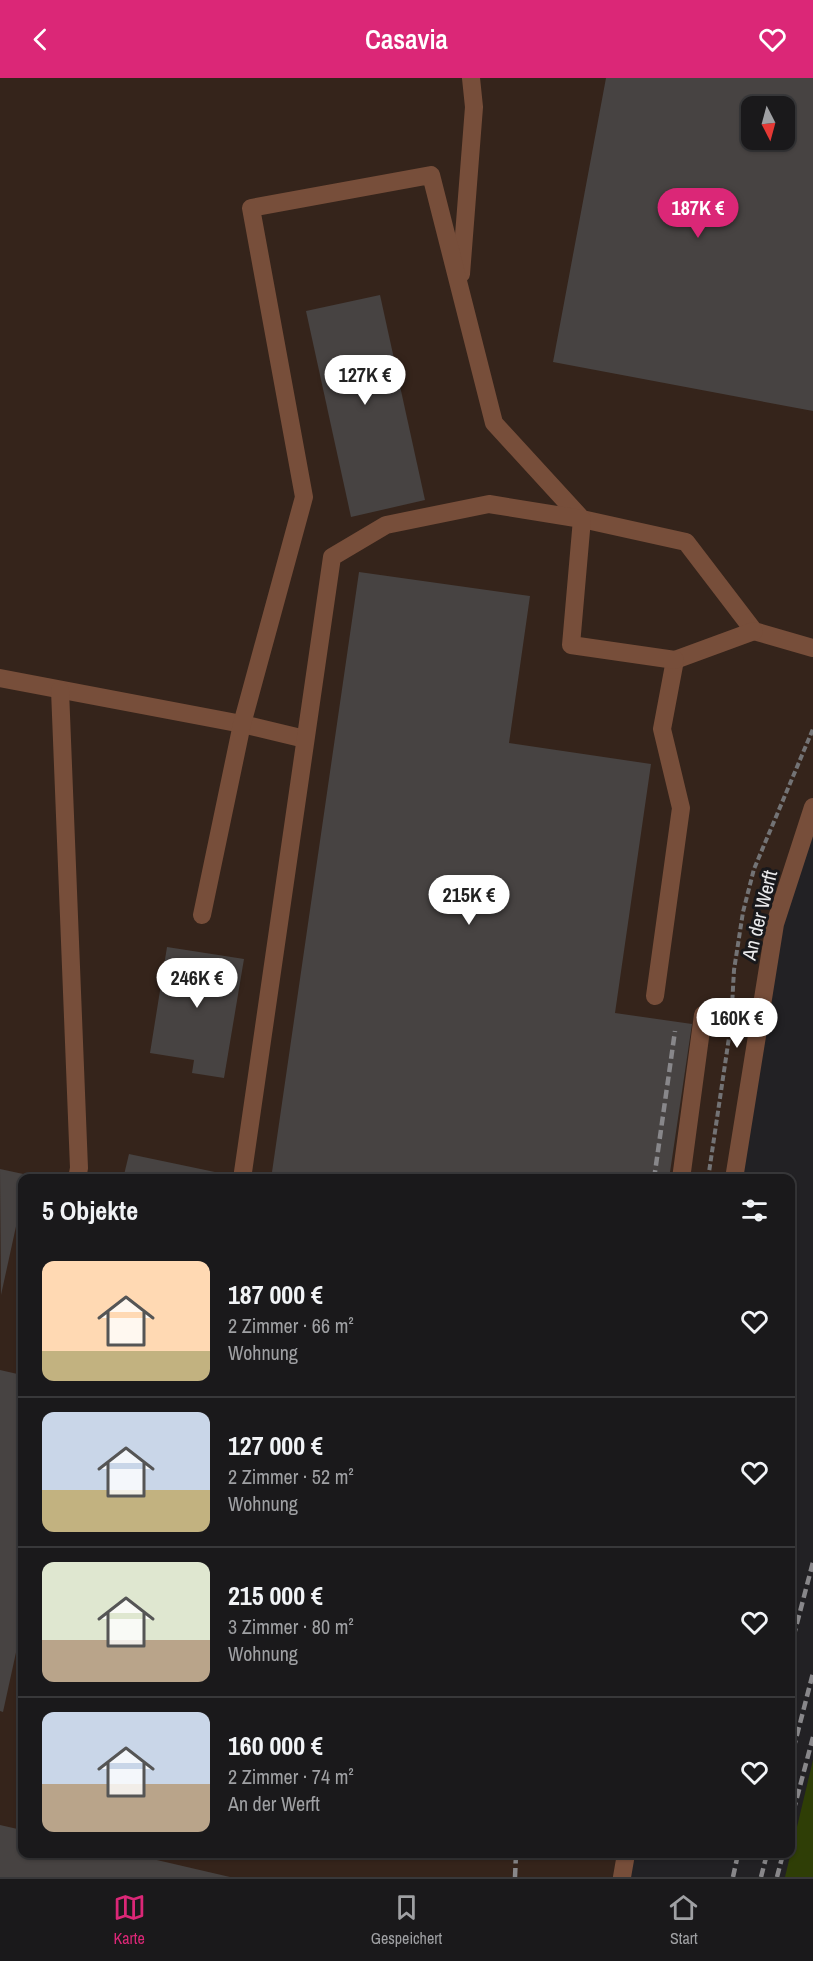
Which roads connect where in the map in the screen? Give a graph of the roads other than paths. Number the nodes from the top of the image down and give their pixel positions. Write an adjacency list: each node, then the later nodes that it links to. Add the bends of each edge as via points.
1 (471, 78): 2 (street, via 474,107)
2 (460, 290): 3 (street, via 495,423); 9 (street, via 431,175 251,208 304,497)
3 (582, 519): 4 (street, via 686,542); 6 (street, via 571,645); 10 (street, via 489,504 386,525 332,557)
4 (754, 631): 5 (street); 6 (street)
5 (813, 648)
6 (675, 660): 13 (street, via 662,729 681,808)
7 (0, 678): 8 (street)
8 (60, 690): 9 (street); 15 (street)
9 (243, 724): 10 (street); 12 (street)
10 (305, 739): 16 (street)
11 (813, 807): 18 (street, An der Werft, via 775,924)
12 (202, 915)
13 (655, 996)
14 (703, 1015): 17 (street)
15 (78, 1174)
16 (243, 1174)
17 (682, 1174)
18 (735, 1174)
19 (625, 1858): 20 (street)
20 (622, 1877)

